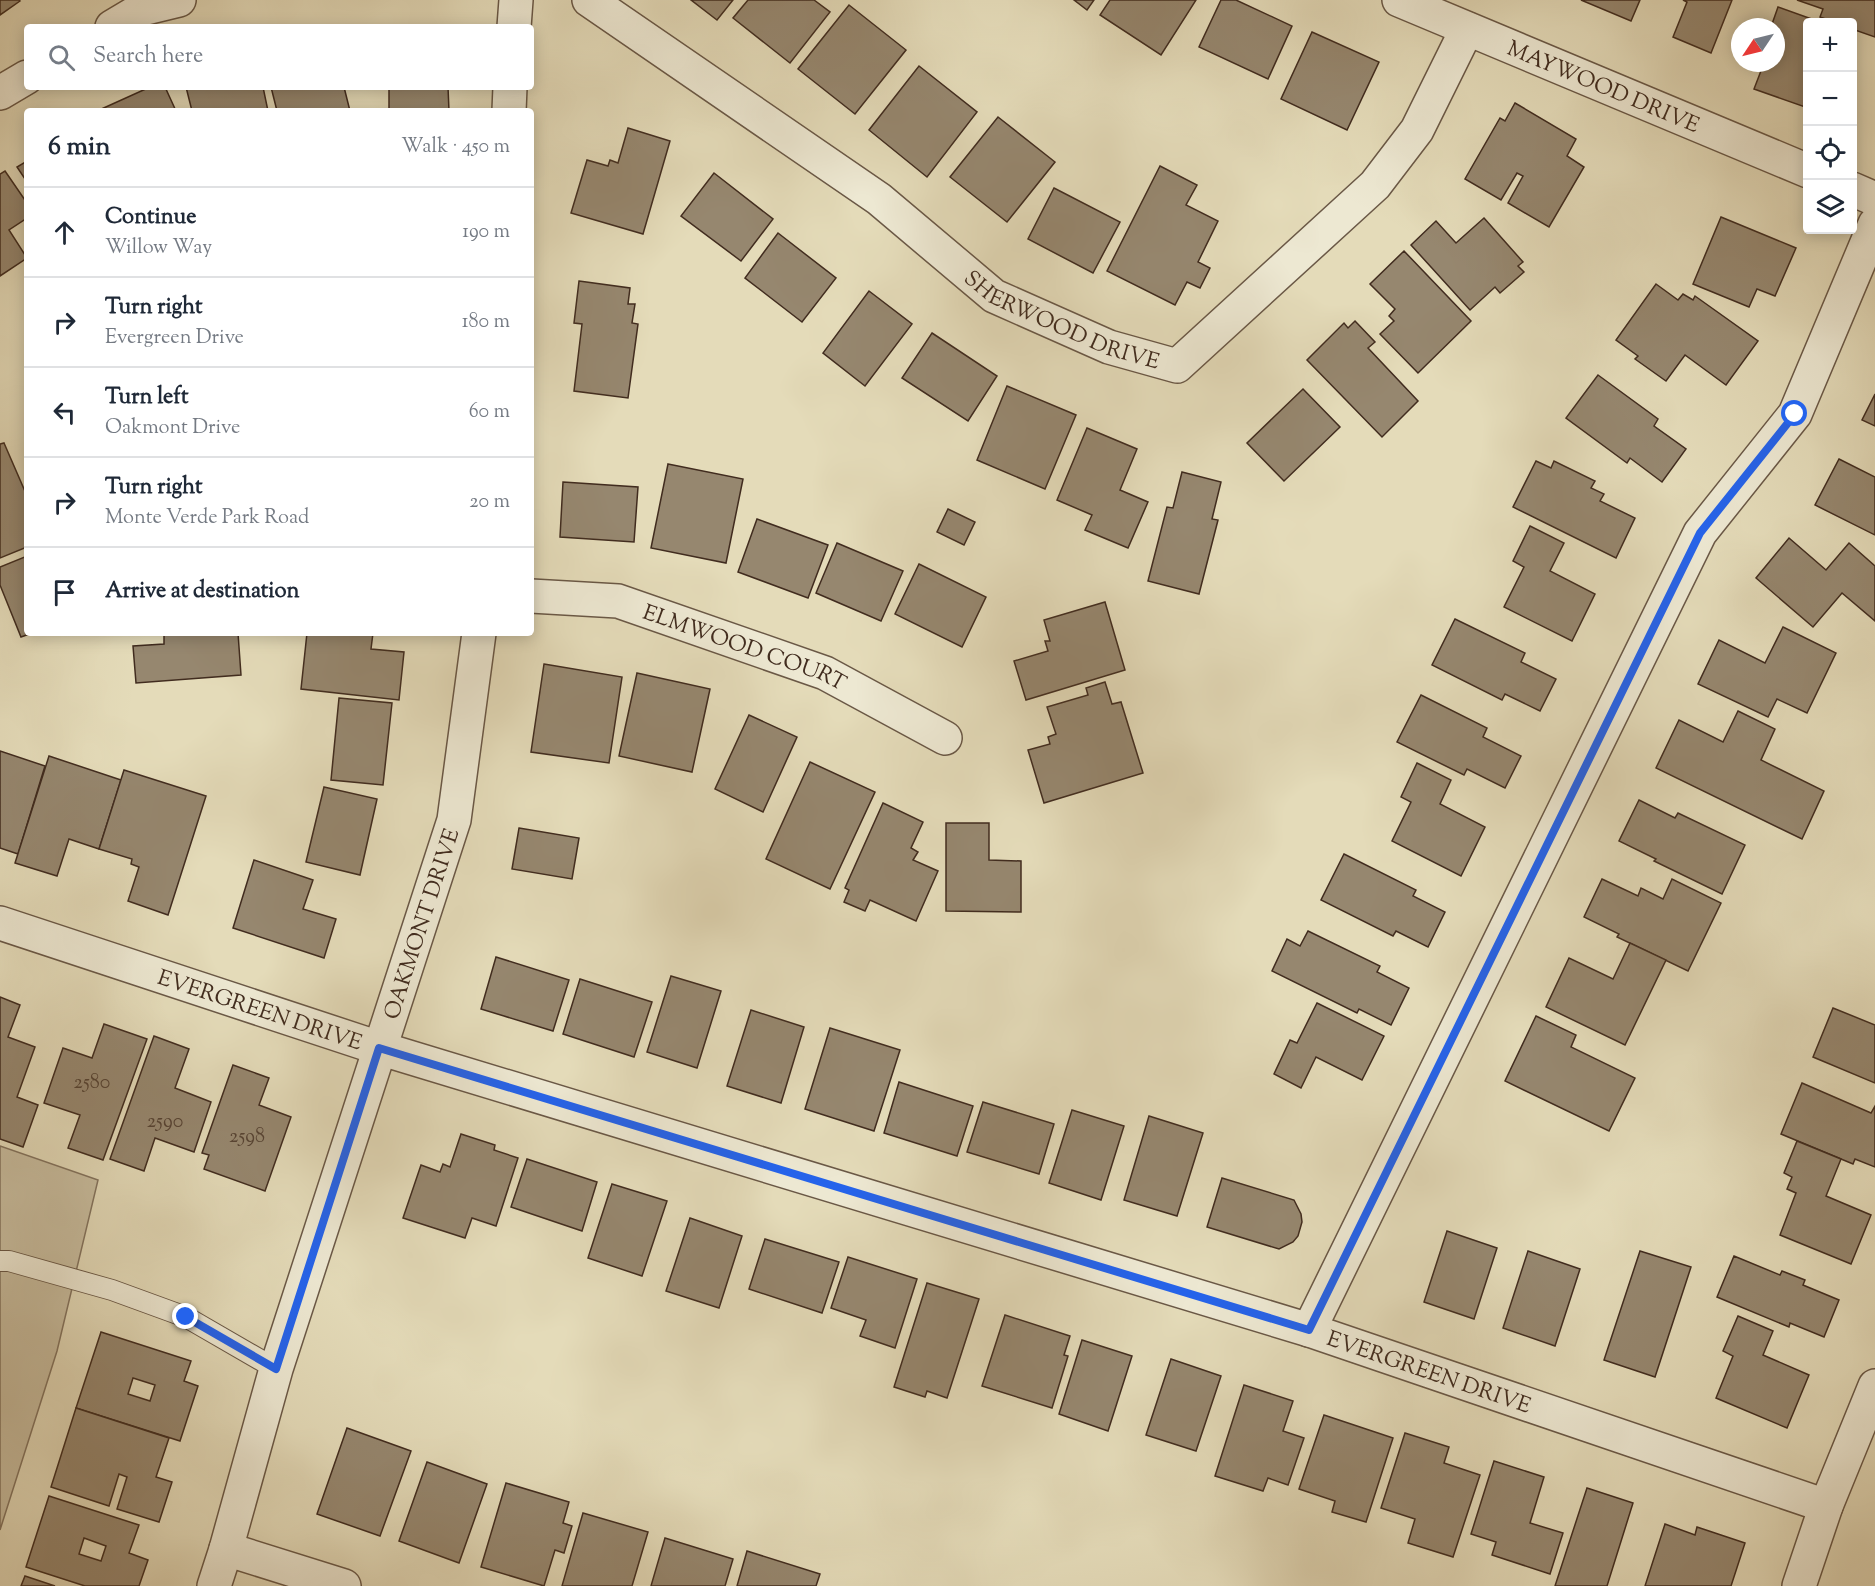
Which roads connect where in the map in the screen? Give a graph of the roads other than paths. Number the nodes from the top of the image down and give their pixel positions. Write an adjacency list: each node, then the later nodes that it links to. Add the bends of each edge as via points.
1 (179, 0): 5 (street, via 142,9)
2 (516, 0): 6 (street)
3 (589, 0): 7 (street, SHERWOOD DRIVE, via 879,199 994,296 1109,348 1177,366 1376,185 1417,130)
4 (1399, 0): 7 (street, MAYWOOD DRIVE)
5 (117, 24)
6 (514, 24)
7 (1467, 29): 12 (street, MAYWOOD DRIVE)
8 (24, 79): 10 (street)
9 (510, 90): 11 (street)
10 (0, 93)
11 (509, 108)
12 (1803, 169)
13 (1857, 191): 14 (street)
14 (1875, 199)
15 (1875, 224): 22 (street, via 1795,414 1700,533)
16 (534, 596): 18 (street, ELMWOOD COURT, via 618,601 825,673)
17 (479, 636): 20 (street, OAKMONT DRIVE, via 454,820)
18 (945, 738)
19 (0, 923): 20 (street, EVERGREEN DRIVE)
20 (379, 1048): 22 (street, EVERGREEN DRIVE); 23 (street, OAKMONT DRIVE)
21 (0, 1261): 23 (lane, via 112,1290 186,1317)
22 (1309, 1330): 25 (street, EVERGREEN DRIVE)
23 (276, 1369): 26 (street, OAKMONT DRIVE)
24 (1875, 1386): 25 (street)
25 (1826, 1506): 29 (street)
26 (226, 1550): 27 (street, OAKMONT DRIVE); 28 (street)
27 (214, 1586)
28 (344, 1586)
29 (1799, 1586)

